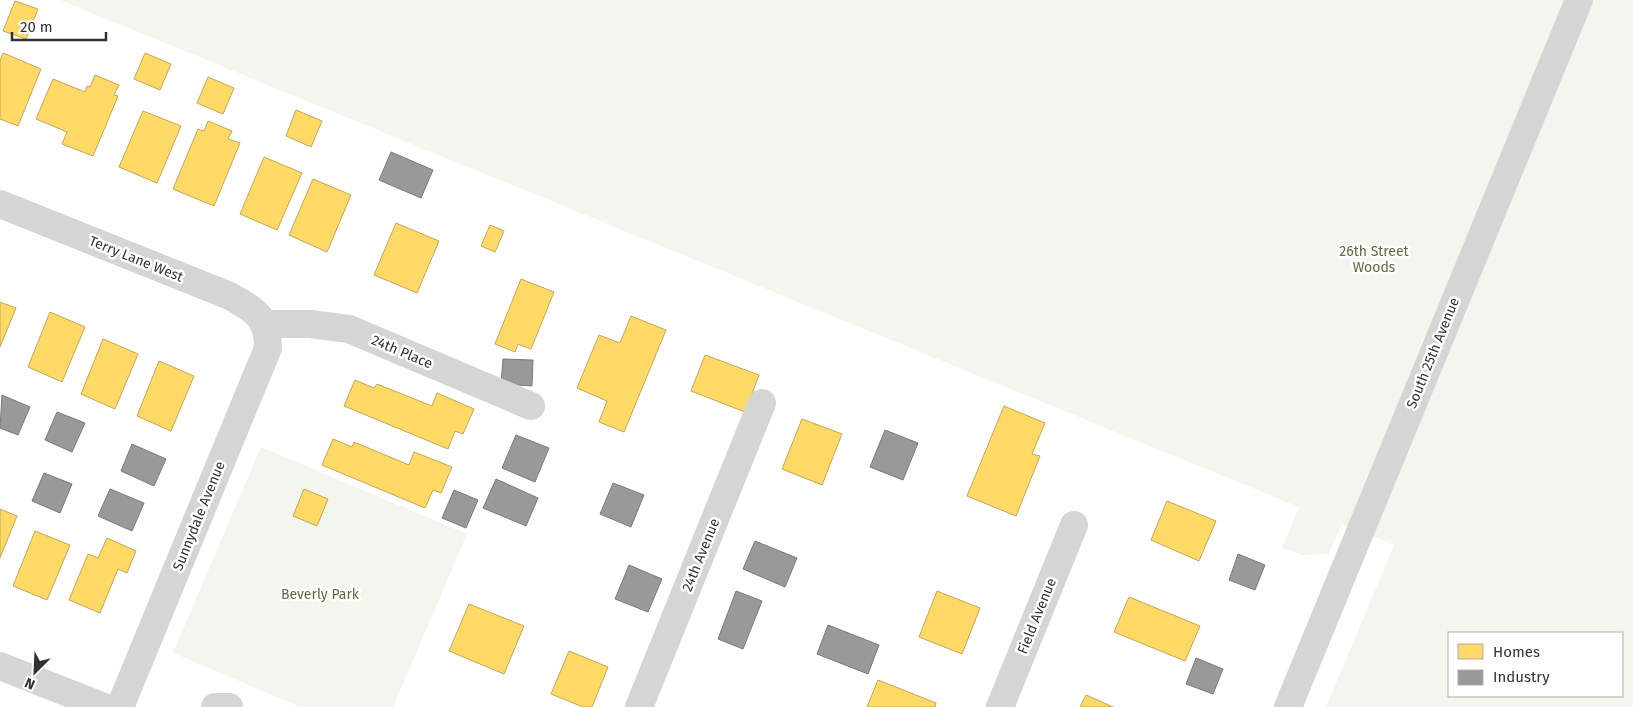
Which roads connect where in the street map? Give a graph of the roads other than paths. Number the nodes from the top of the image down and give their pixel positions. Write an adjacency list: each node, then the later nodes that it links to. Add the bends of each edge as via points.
1 (1578, 2): 14 (street, South 25th Avenue)
2 (0, 204): 3 (street, Terry Lane West, via 230,296 254,310)
3 (266, 324): 5 (street, 24th Place, via 310,324 349,329); 9 (street, Sunnydale Avenue, via 268,348)
4 (762, 403): 12 (street, 24th Avenue)
5 (531, 406)
6 (1074, 524): 13 (street, Field Avenue)
7 (0, 666): 8 (street)
8 (104, 707)
9 (120, 707)
10 (215, 707): 11 (street)
11 (229, 707)
12 (639, 707)
13 (1000, 707)
14 (1288, 707)

